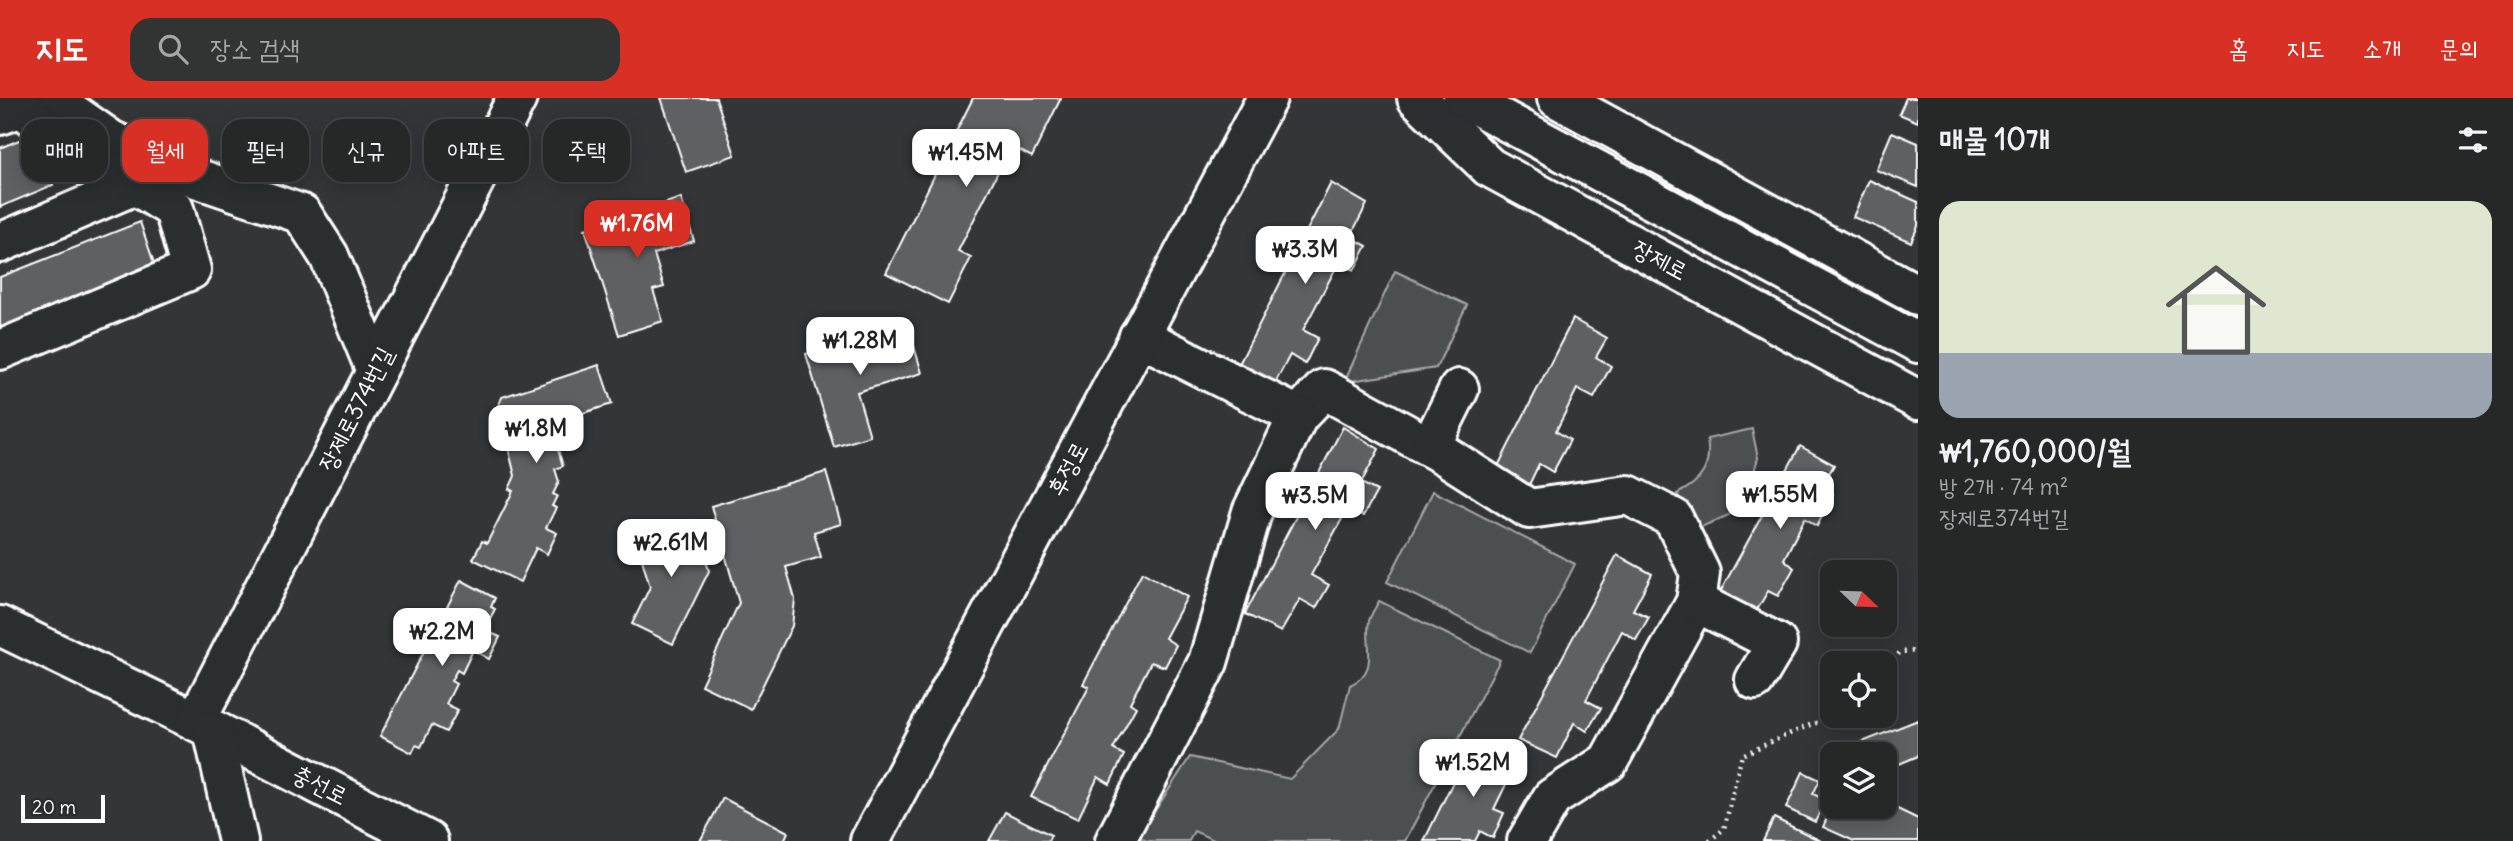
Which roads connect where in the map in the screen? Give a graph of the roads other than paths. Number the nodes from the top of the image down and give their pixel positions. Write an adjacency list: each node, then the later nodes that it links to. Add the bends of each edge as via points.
1 (51, 98): 14 (street, via 132,150 199,179 302,214 329,256)
2 (517, 98): 14 (street, 장제로374번길)
3 (1267, 98): 11 (street, 후정로)
4 (1417, 98): 16 (street, 장제로, via 1489,167)
5 (1464, 98): 12 (street, 장제로)
6 (1557, 98): 10 (street)
7 (0, 115): 8 (street, via 22,107 75,153)
8 (135, 185): 9 (street); 13 (street, via 174,209 191,270)
9 (0, 243)
10 (1917, 293)
11 (1139, 336): 17 (street); 25 (street, 후정로)
12 (1918, 343)
13 (0, 350)
14 (376, 371): 22 (street, 장제로374번길)
15 (1460, 389): 18 (street)
16 (1918, 400)
17 (1298, 416): 18 (street, via 1324,389); 26 (street, via 1252,512 1208,662)
18 (1430, 447): 19 (street, via 1529,509 1628,495 1673,518 1700,573)
19 (1696, 601): 21 (street, via 1777,643); 27 (street, via 1608,762 1552,798)
20 (0, 626): 22 (street, 충선로)
21 (1755, 680)
22 (204, 725): 23 (street); 24 (street, 충선로)
23 (238, 841)
24 (428, 841)
25 (870, 841)
26 (1115, 841)
27 (1527, 841)

